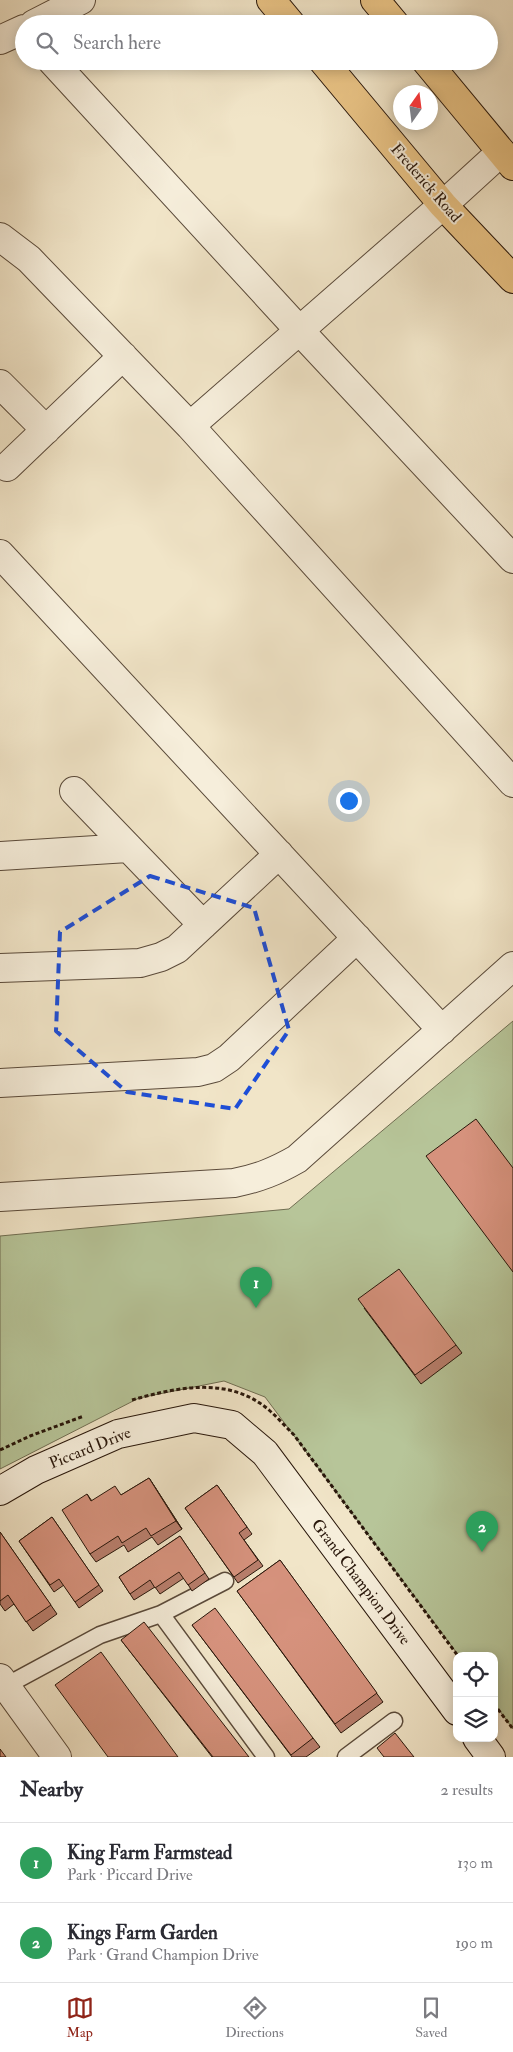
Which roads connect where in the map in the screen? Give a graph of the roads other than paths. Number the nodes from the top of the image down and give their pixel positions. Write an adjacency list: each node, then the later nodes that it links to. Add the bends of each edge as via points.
1 (82, 0): 4 (street)
2 (271, 0): 5 (main road)
3 (375, 0): 6 (main road)
4 (52, 15)
5 (284, 15)
6 (388, 15)
7 (60, 70): 14 (street)
8 (330, 70): 11 (main road, Frederick Road)
9 (433, 70): 10 (main road)
10 (507, 159): 11 (street)
11 (443, 205): 13 (main road, Frederick Road); 14 (street)
12 (0, 237): 15 (street, via 29,259)
13 (513, 279)
14 (299, 330): 17 (street); 21 (street)
15 (123, 356): 17 (street); 18 (street)
16 (0, 384): 18 (street)
17 (190, 426): 22 (street)
18 (46, 430): 19 (street)
19 (7, 467)
20 (0, 554): 25 (street)
21 (513, 559)
22 (513, 783)
23 (74, 791): 24 (street)
24 (128, 848): 26 (street); 27 (street)
25 (278, 854): 27 (street); 28 (street)
26 (0, 856)
27 (203, 925): 30 (street, via 177,948 140,963)
28 (357, 938): 31 (street); 32 (street, via 229,1058 214,1068 198,1072)
29 (513, 966): 31 (street)
30 (0, 968)
31 (442, 1030): 33 (street, via 297,1159 257,1179)
32 (0, 1083)
33 (0, 1197)
34 (265, 1453): 35 (street, Piccard Drive, via 232,1425 194,1418 118,1434 36,1470); 39 (street, Grand Champion Drive)
35 (0, 1491)
36 (225, 1581): 37 (lane)
37 (161, 1614): 38 (lane, via 100,1635); 43 (lane)
38 (2, 1684): 42 (street)
39 (453, 1706)
40 (394, 1721): 44 (lane)
41 (480, 1742): 45 (street)
42 (57, 1757)
43 (266, 1757)
44 (346, 1757)
45 (491, 1757)

